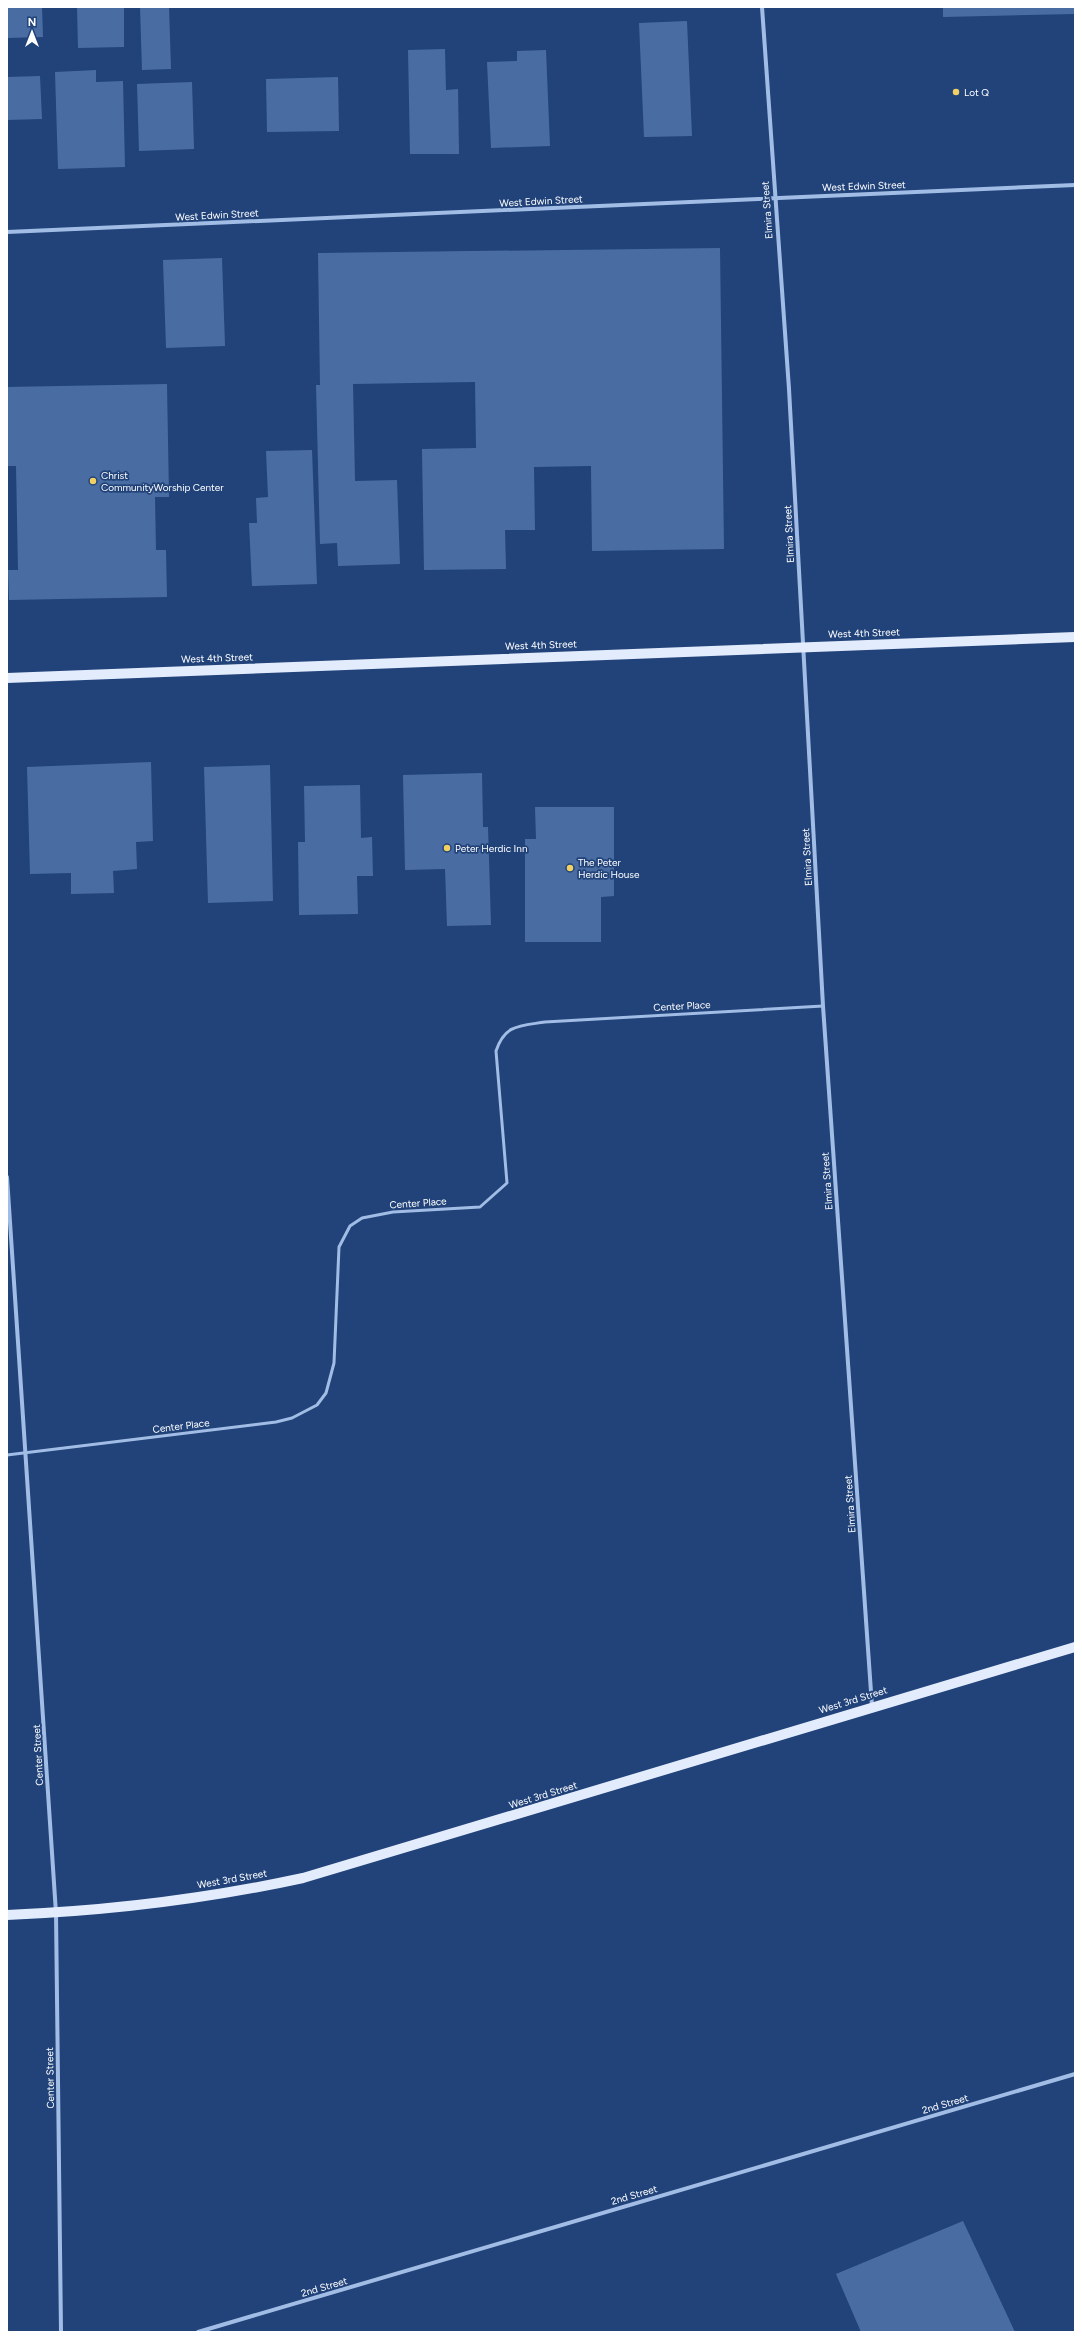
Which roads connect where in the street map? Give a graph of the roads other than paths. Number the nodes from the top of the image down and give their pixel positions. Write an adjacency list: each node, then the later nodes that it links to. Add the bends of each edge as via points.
1 (762, 7): 3 (street, Elmira Street)
2 (1075, 185): 3 (street, West Edwin Street)
3 (774, 198): 4 (street, West Edwin Street); 6 (street, Elmira Street, via 789,389)
4 (7, 232)
5 (1075, 637): 6 (main road, West 4th Street)
6 (804, 647): 7 (main road, West 4th Street); 8 (street, Elmira Street)
7 (7, 678)
8 (823, 1006): 10 (lane, Center Place, via 544,1022 510,1028 500,1039 496,1050 507,1183 480,1207 393,1212 362,1218 350,1226 339,1247 334,1363 326,1393 316,1405 292,1418 276,1422); 13 (street, Elmira Street)
9 (7, 1177): 10 (street, Center Street)
10 (25, 1454): 11 (lane, Center Place); 14 (street, Center Street)
11 (7, 1455)
12 (1075, 1647): 13 (main road, West 3rd Street)
13 (872, 1706): 14 (main road, West 3rd Street, via 303,1878 230,1893)
14 (56, 1913): 15 (main road, West 3rd Street); 17 (street, Center Street)
15 (7, 1915)
16 (1075, 2074): 18 (street, 2nd Street)
17 (62, 2332)
18 (198, 2332)

